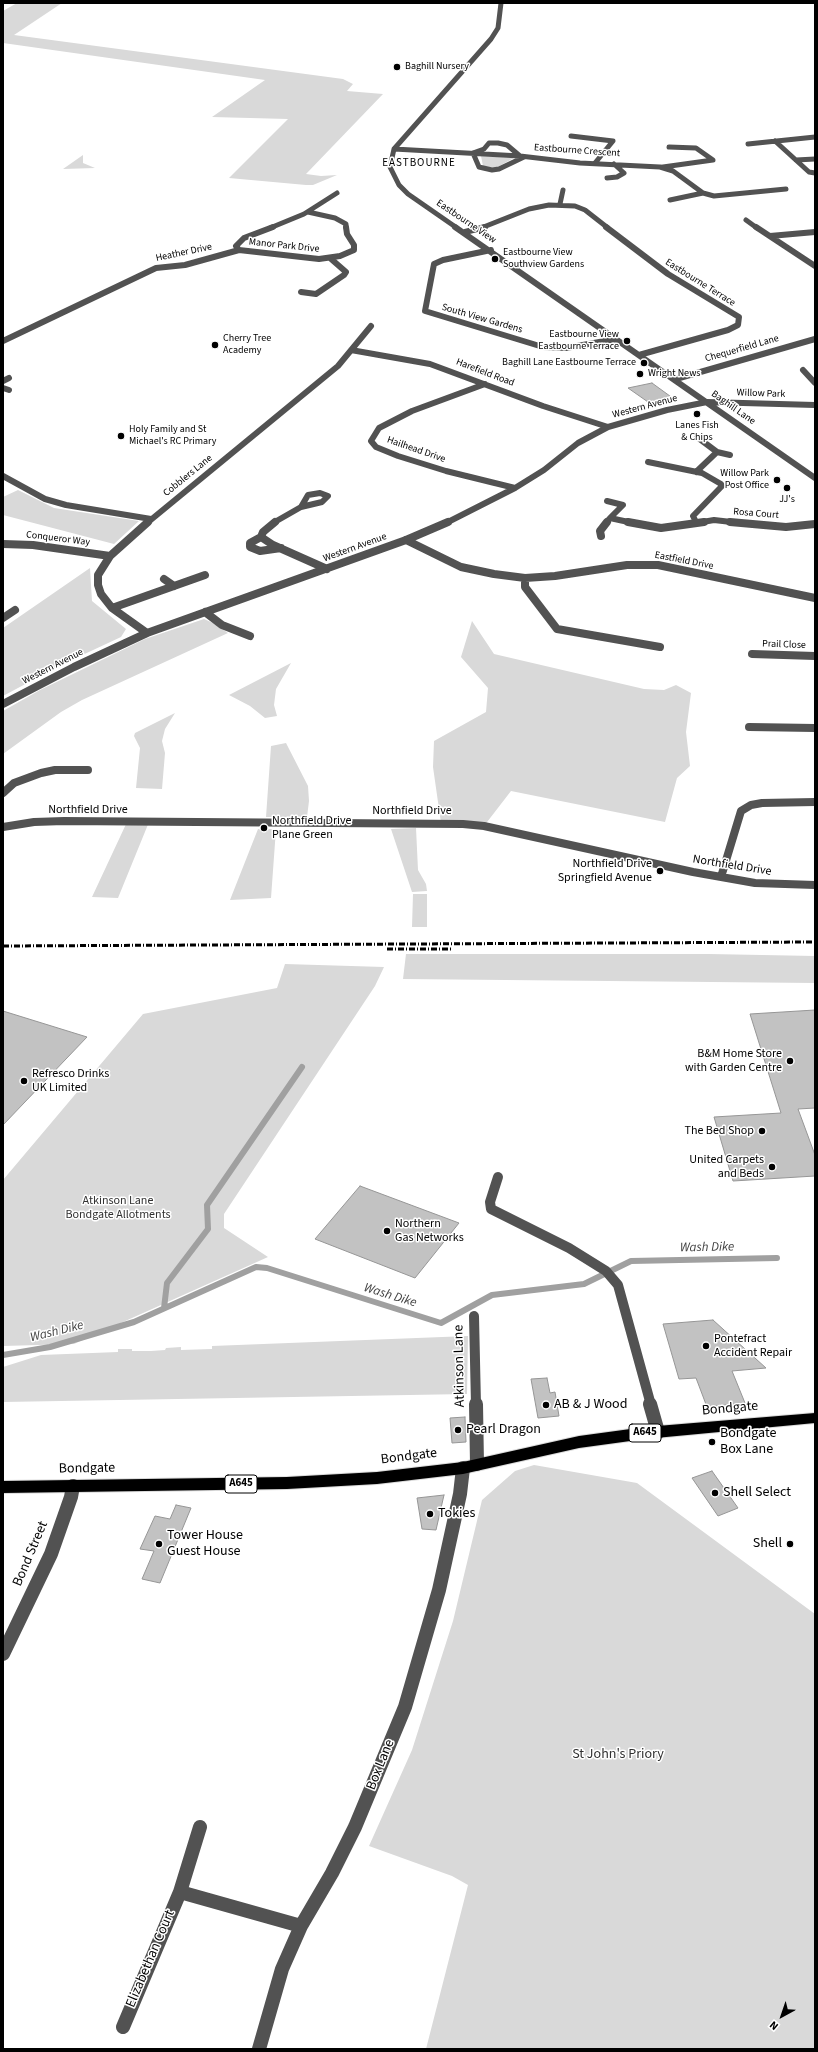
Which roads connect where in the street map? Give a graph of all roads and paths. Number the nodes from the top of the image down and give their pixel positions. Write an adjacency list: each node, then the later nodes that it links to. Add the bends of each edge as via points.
1 (501, 3): 7 (street, via 498,28 488,42)
2 (571, 136): 12 (street, via 613,141)
3 (815, 137): 4 (street)
4 (775, 142): 5 (street); 11 (street)
5 (748, 144)
6 (669, 147): 14 (street, via 696,145 713,160)
7 (394, 149): 8 (street, Eastbourne Crescent); 27 (street, Eastbourne View, via 390,167 399,185 408,194)
8 (473, 153): 9 (street, Eastbourne Crescent); 9 (street, Eastbourne Crescent, via 484,149 489,143 498,143 507,145); 9 (street, Eastbourne Crescent, via 479,167 492,170)
9 (523, 156): 12 (street, Eastbourne Crescent)
10 (815, 159): 11 (street)
11 (796, 160): 15 (street, via 808,172)
12 (595, 163): 13 (street, Eastbourne Crescent)
13 (614, 164): 14 (street, Eastbourne Crescent); 16 (street, via 624,173 616,178)
14 (660, 167): 22 (street, via 673,171)
15 (815, 173)
16 (607, 178)
17 (760, 186): 20 (street)
18 (786, 189): 20 (street)
19 (564, 190): 24 (street)
20 (768, 191): 22 (street, via 723,197)
21 (337, 193): 25 (street)
22 (703, 193): 23 (street)
23 (670, 200)
24 (560, 204): 27 (street, Eastbourne Terrace, via 529,209); 42 (street, Eastbourne Terrace, via 585,210 668,274 739,317 738,325 728,330)
25 (308, 212): 30 (street, via 244,238 236,246); 32 (street, Manor Park Drive, via 335,218 346,224 354,250)
26 (746, 220): 29 (street)
27 (465, 232): 31 (street, Eastbourne View)
28 (815, 232): 29 (street)
29 (770, 236): 33 (street)
30 (239, 250): 32 (street, Manor Park Drive); 40 (street, Heather Drive, via 196,262 156,268)
31 (491, 250): 38 (street, Eastbourne View); 38 (street, South View Gardens, via 434,264 425,311 543,347 566,348)
32 (330, 258): 35 (street, via 346,272)
33 (815, 266)
34 (301, 292): 35 (street)
35 (316, 294): 36 (street)
36 (327, 296)
37 (371, 326): 41 (street, Cobblers Lane)
38 (616, 339): 42 (street, Eastbourne View)
39 (815, 339): 44 (street, Chequerfield Lane)
40 (3, 341)
41 (351, 350): 46 (street, Harefield Road, via 430,364); 65 (street, Cobblers Lane, via 338,366)
42 (639, 354): 44 (street, Baghill Lane)
43 (803, 370): 45 (street)
44 (676, 380): 47 (street, Baghill Lane)
45 (815, 383)
46 (485, 384): 49 (street, Harefield Road); 61 (street, Hailhead Drive, via 402,416 379,428 371,441 376,447 398,456)
47 (707, 402): 48 (street, Willow Park); 49 (street, Western Avenue, via 667,410); 56 (street, Baghill Lane)
48 (815, 405)
49 (608, 427): 61 (street, Western Avenue, via 578,443 544,470)
50 (697, 437): 51 (street)
51 (717, 452): 52 (street); 58 (street)
52 (730, 455)
53 (668, 459): 55 (street)
54 (648, 462): 55 (street)
55 (662, 465): 58 (street)
56 (802, 469): 57 (street); 60 (street, Baghill Lane)
57 (815, 469)
58 (696, 472): 66 (street, via 722,486 693,516)
59 (3, 476): 65 (street, via 45,498 66,505)
60 (815, 478)
61 (515, 488): 70 (street, Western Avenue)
62 (607, 502): 64 (street, via 623,505)
63 (301, 507): 69 (street, via 274,522)
64 (610, 518): 66 (street, Rosa Court, via 661,528); 68 (street, via 600,531)
65 (151, 519): 73 (street, Cobblers Lane)
66 (696, 522): 67 (street, Rosa Court, via 714,520 786,527)
67 (815, 524)
68 (600, 536)
69 (261, 537): 72 (street); 72 (street, via 250,543 250,547 260,551)
70 (406, 540): 74 (street, Western Avenue); 76 (street, Eastfield Drive, via 461,567)
71 (3, 544): 73 (street, Conqueror Way, via 33,545)
72 (282, 548): 74 (street)
73 (110, 556): 80 (street, Cobblers Lane, via 98,575 98,586)
74 (327, 569): 82 (street, Western Avenue)
75 (205, 575): 78 (street)
76 (525, 578): 79 (street, Eastfield Drive, via 627,565 658,564); 86 (street, via 525,587 557,629)
77 (164, 579): 78 (street)
78 (174, 586): 80 (street)
79 (815, 598)
80 (112, 608): 84 (street, Cobblers Lane)
81 (15, 610): 83 (street)
82 (205, 612): 84 (street, Western Avenue); 85 (street, via 222,625)
83 (3, 618)
84 (147, 633): 89 (street, Western Avenue)
85 (250, 636)
86 (660, 647)
87 (752, 654): 88 (street, Prail Close)
88 (815, 656)
89 (3, 704)
90 (749, 727): 91 (street)
91 (815, 728)
92 (88, 770): 93 (street, via 55,770 41,773 14,783)
93 (3, 793)
94 (815, 802): 96 (street, via 762,803 751,805 741,811)
95 (4, 824): 96 (street, Northfield Drive, via 64,821 463,824 484,826)
96 (721, 877): 97 (street, Northfield Drive, via 755,884)
97 (815, 885)
98 (498, 1177): 101 (street, via 490,1202 491,1209 569,1248 600,1267 618,1285)
99 (474, 1316): 102 (street, Atkinson Lane)
100 (815, 1418): 101 (highway, Bondgate / A645)
101 (658, 1432): 102 (highway, Bondgate / A645, via 579,1442)
102 (470, 1466): 103 (highway, Bondgate / A645, via 377,1478 287,1483); 108 (street, Box Lane, via 460,1494 439,1590 405,1707 355,1827)
103 (73, 1486): 104 (highway, Bondgate / A645); 105 (street, Bond Street, via 72,1497 51,1554)
104 (3, 1487)
105 (3, 1654)
106 (200, 1827): 107 (street, Elizabethan Court)
107 (180, 1892): 108 (street); 109 (street, Elizabethan Court)
108 (301, 1926): 110 (street, Box Lane, via 282,1968)
109 (122, 2026)
110 (259, 2049)

